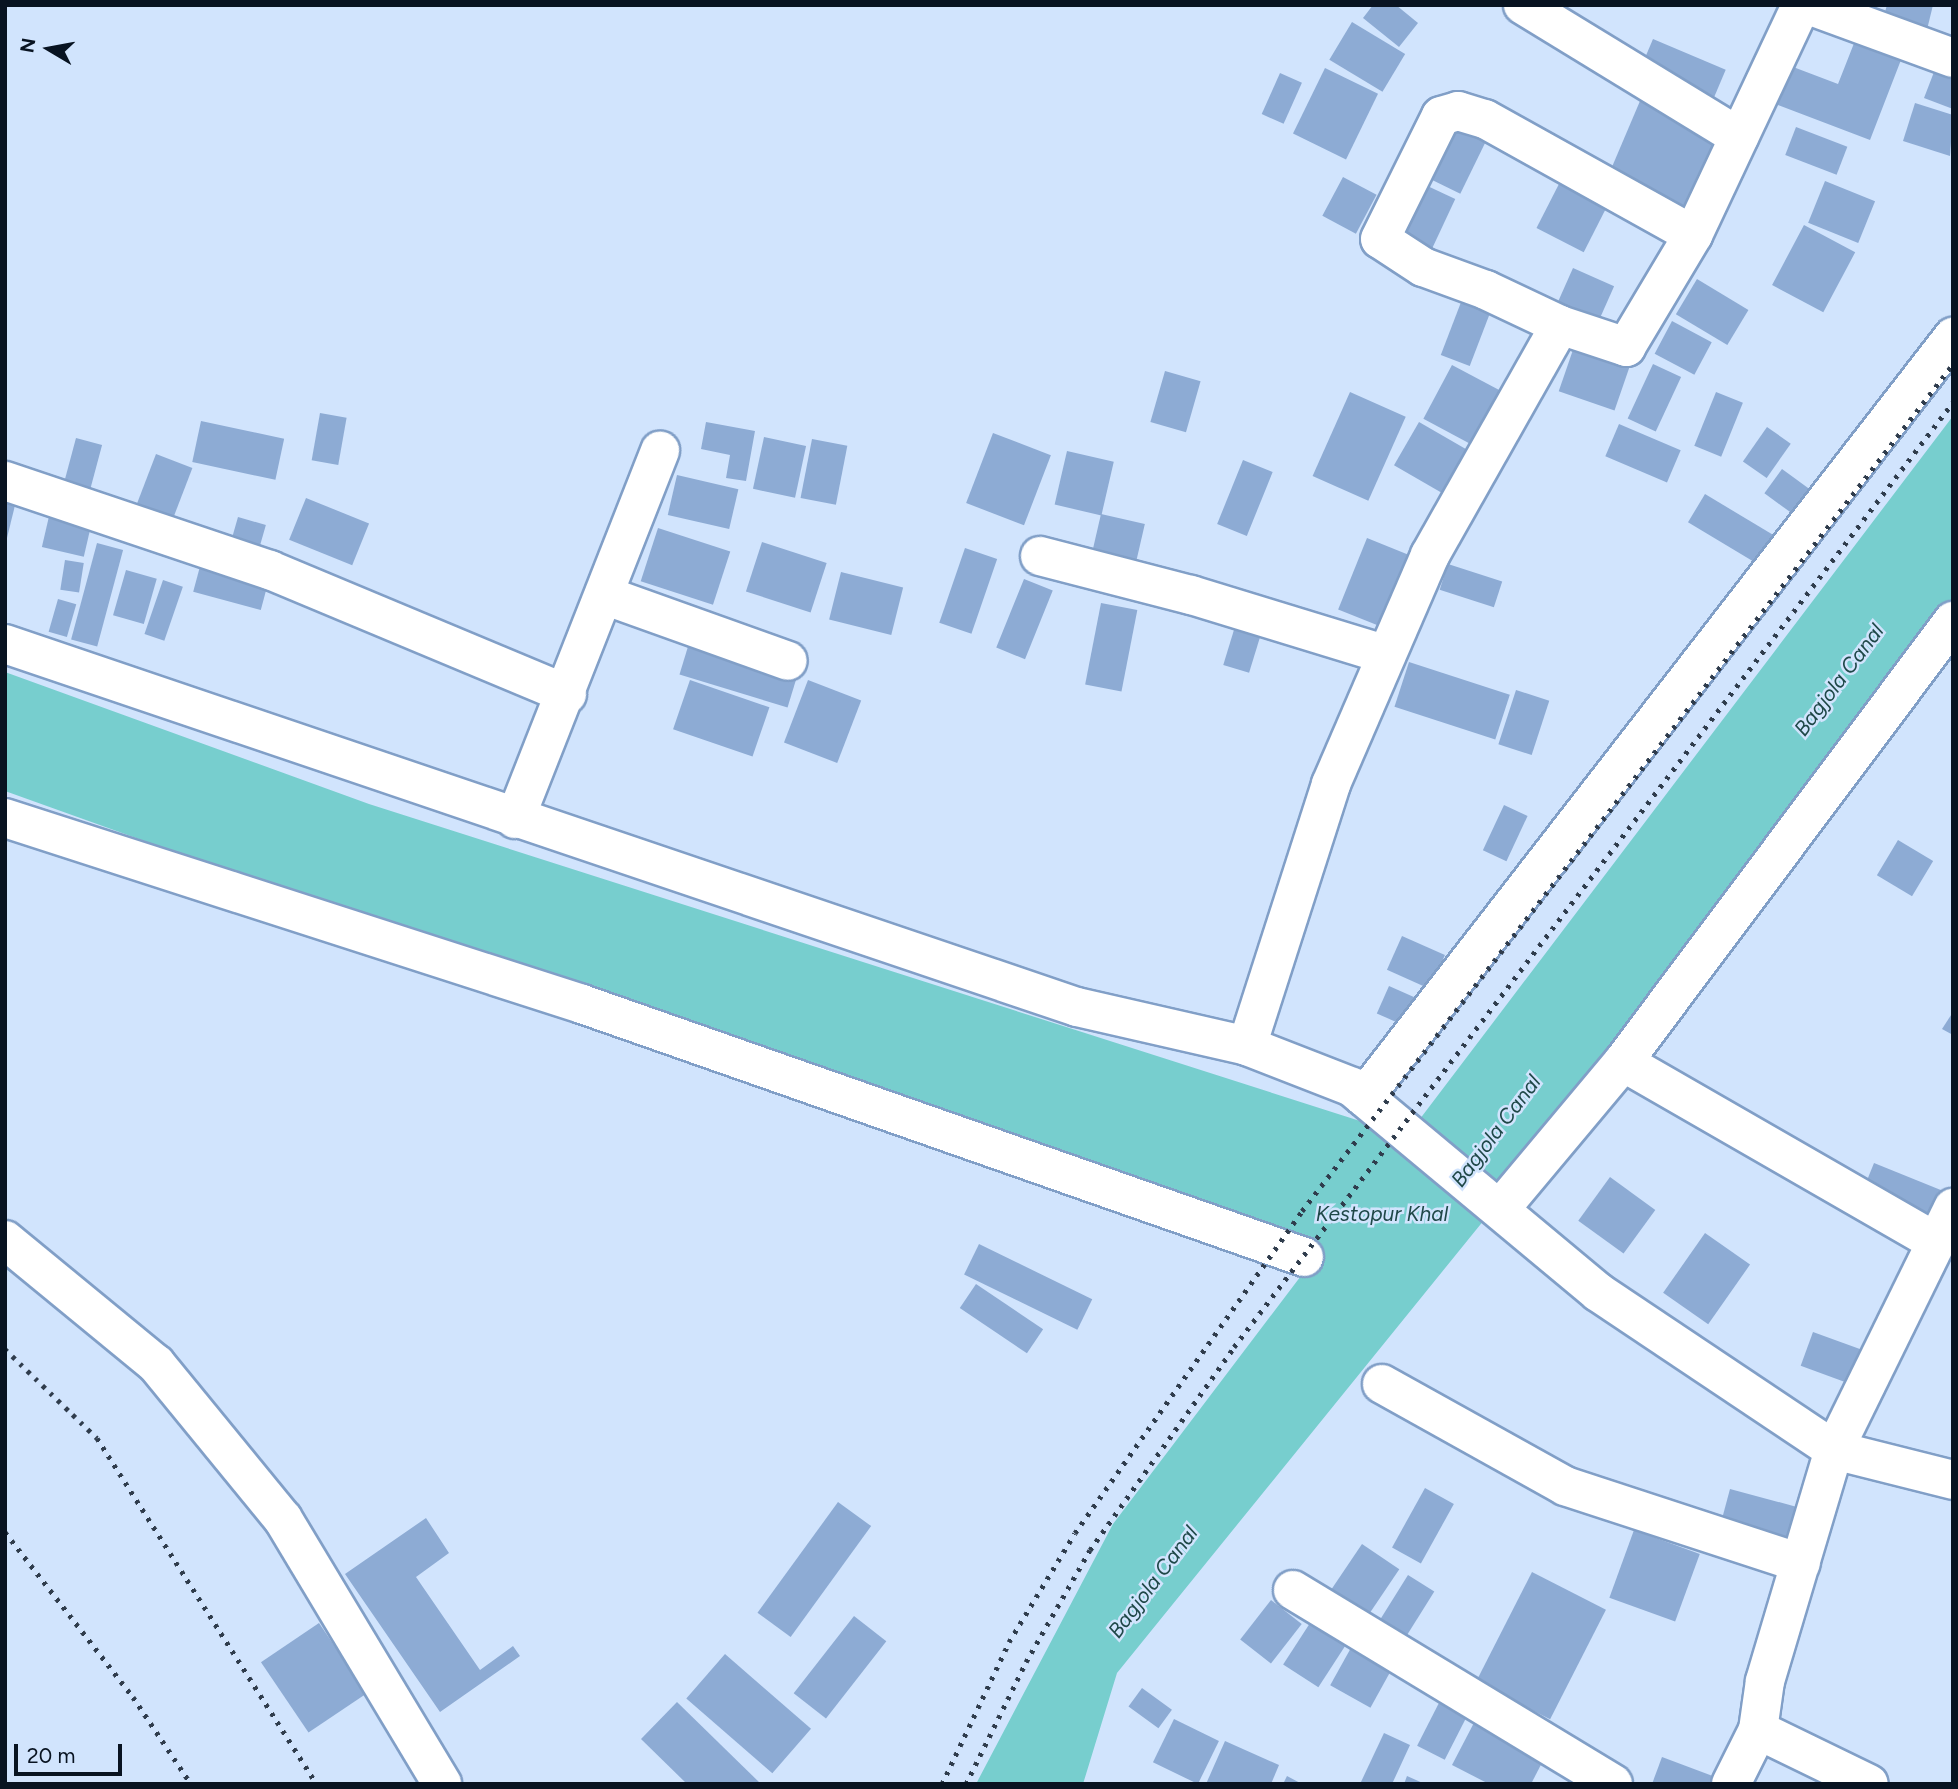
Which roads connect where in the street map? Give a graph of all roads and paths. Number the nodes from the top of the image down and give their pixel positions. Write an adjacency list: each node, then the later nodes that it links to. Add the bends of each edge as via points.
1 (1523, 5): 5 (street)
2 (1801, 5): 5 (street)
3 (1808, 5): 4 (street)
4 (1953, 58)
5 (1739, 138): 6 (street)
6 (1693, 234): 7 (street, via 1626,348); 7 (street, via 1485,119 1458,111 1441,116 1381,239 1423,267)
7 (1560, 325): 15 (street, via 1430,555)
8 (1953, 337): 22 (street)
9 (660, 450): 12 (street)
10 (5, 481): 17 (street, via 270,570)
11 (1040, 555): 15 (street)
12 (604, 595): 16 (street); 17 (street)
13 (1953, 621): 21 (street)
14 (5, 644): 19 (street)
15 (1384, 653): 20 (street, via 1331,784)
16 (788, 661)
17 (568, 694): 19 (street)
18 (5, 818): 27 (street, via 582,1004)
19 (515, 819): 20 (street, via 1077,1007)
20 (1247, 1046): 22 (street, via 1352,1087)
21 (1623, 1062): 24 (street); 26 (street)
22 (1370, 1101): 24 (street)
23 (1953, 1208): 26 (street)
24 (1500, 1209): 29 (street, via 1598,1292)
25 (5, 1240): 34 (street, via 156,1364 283,1519)
26 (1936, 1242): 29 (street)
27 (1304, 1257)
28 (1382, 1384): 31 (street, via 1565,1486)
29 (1834, 1450): 30 (street); 31 (street)
30 (1953, 1480)
31 (1801, 1563): 33 (street, via 1765,1681)
32 (1293, 1590): 35 (street)
33 (1758, 1730): 36 (street); 37 (street)
34 (442, 1784)
35 (1613, 1784)
36 (1731, 1784)
37 (1869, 1784)

